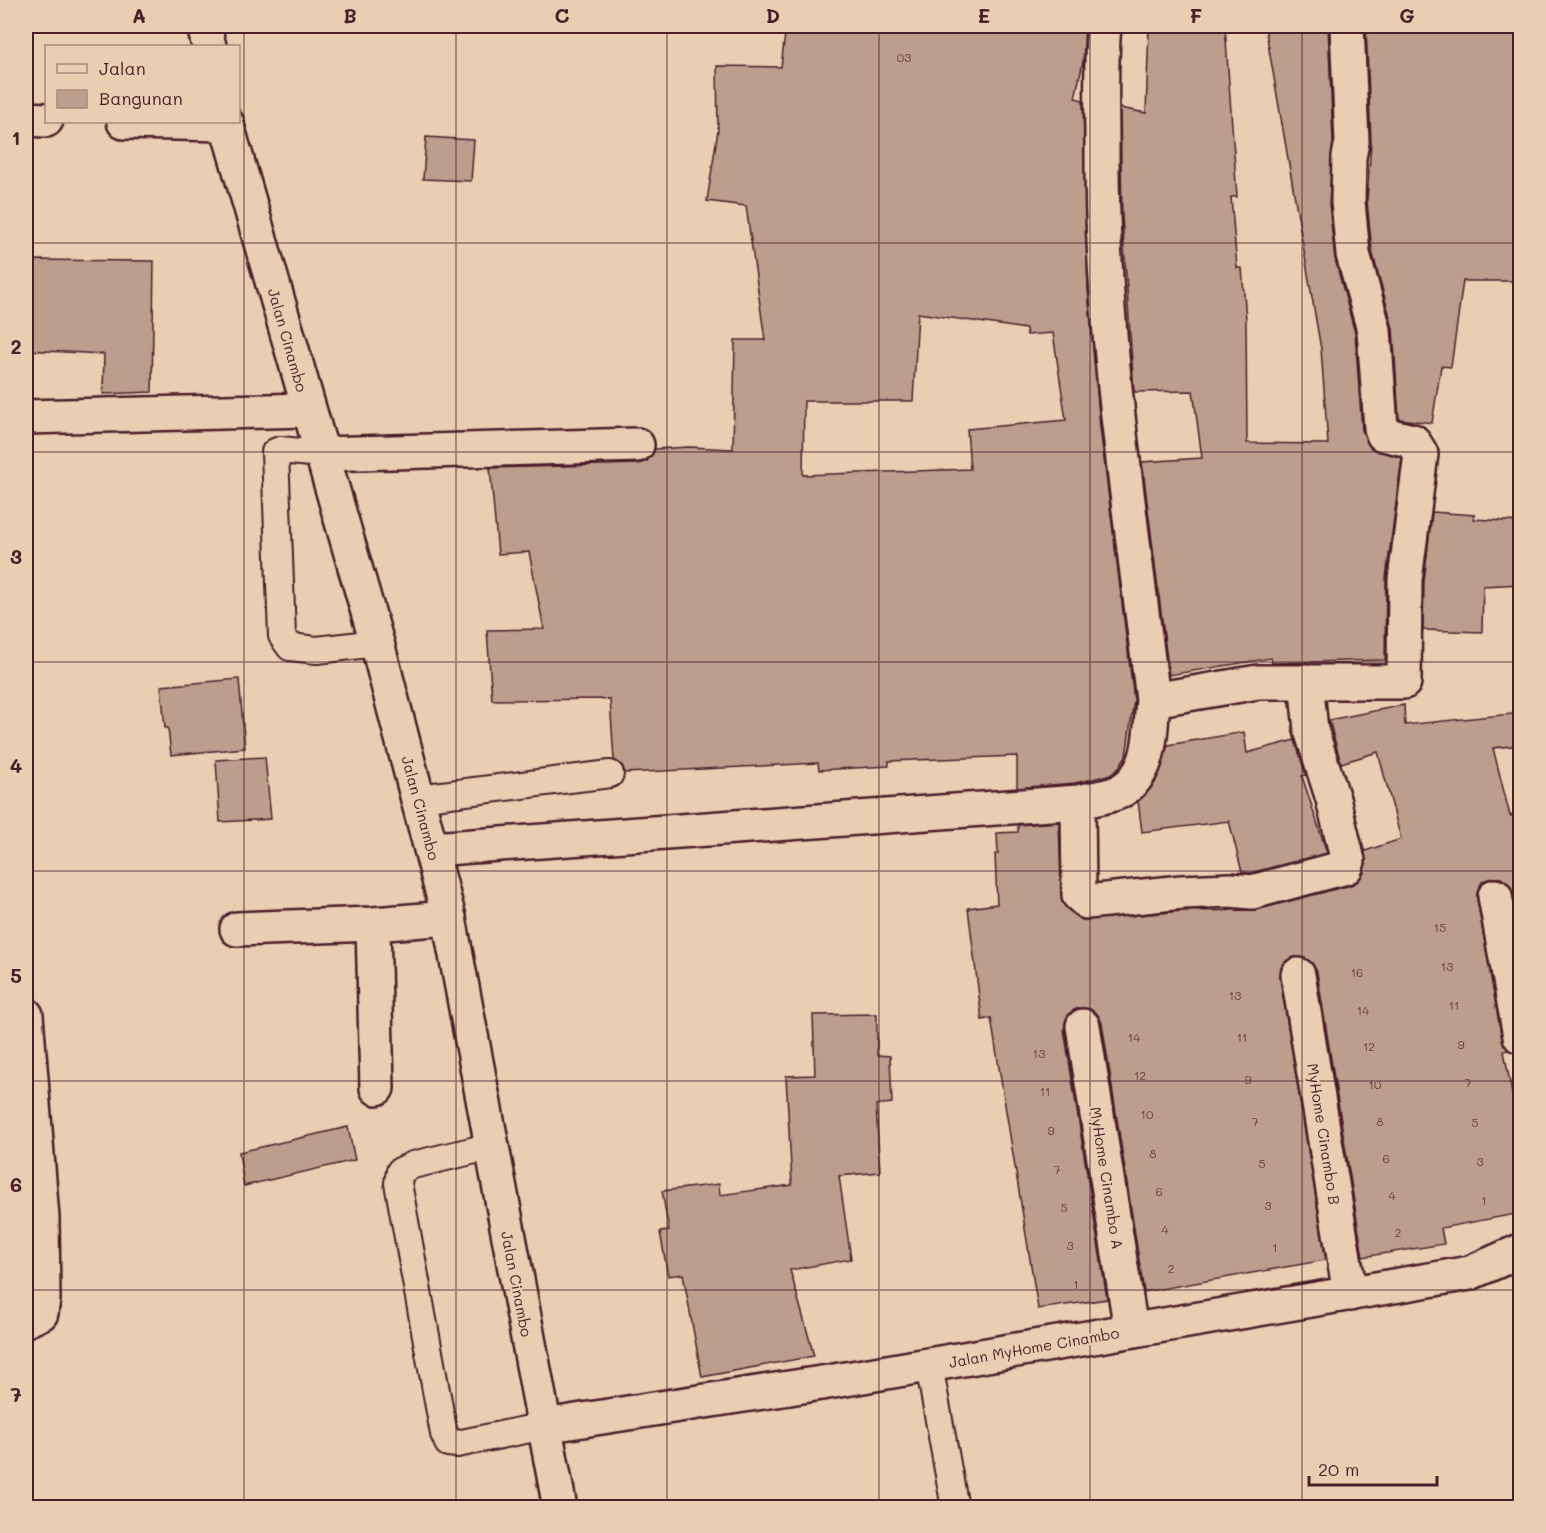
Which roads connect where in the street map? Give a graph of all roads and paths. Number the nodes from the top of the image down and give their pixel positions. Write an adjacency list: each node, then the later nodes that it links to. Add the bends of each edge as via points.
1 (204, 26): 4 (street)
2 (1104, 26): 14 (street, via 1101,191 1109,333)
3 (1347, 26): 13 (street, via 1352,142 1348,202 1353,254 1374,330 1381,428 1383,434 1413,441 1421,454 1405,580 1404,682)
4 (209, 45)
5 (26, 119): 6 (street)
6 (45, 120)
7 (227, 123): 8 (street, Jalan Cinambo)
8 (308, 410): 9 (street); 11 (street, Jalan Cinambo)
9 (26, 417)
10 (637, 446): 11 (street)
11 (321, 454): 12 (street, Jalan Cinambo); 12 (lane, via 275,452 282,636 290,647 317,650)
12 (377, 643): 16 (street, Jalan Cinambo)
13 (1306, 681): 14 (street, via 1258,682); 17 (street, via 1311,730 1334,799 1348,861 1346,867 1252,892 1182,892 1087,902 1079,895)
14 (1153, 699): 17 (street, via 1148,753 1136,779 1119,792)
15 (610, 774): 16 (lane)
16 (418, 798): 18 (street, Jalan Cinambo)
17 (1078, 802): 18 (street)
18 (432, 849): 20 (street, Jalan Cinambo)
19 (1495, 896): 26 (street)
20 (449, 918): 21 (street); 28 (street, Jalan Cinambo)
21 (373, 924): 22 (street); 27 (street)
22 (237, 929)
23 (1298, 975): 30 (street, MyHome Cinambo B)
24 (1083, 1026): 32 (street, MyHome Cinambo A)
25 (26, 1028): 31 (street, via 42,1218 43,1299 41,1313)
26 (1521, 1036)
27 (377, 1088)
28 (492, 1146): 34 (street, Jalan Cinambo); 34 (lane, via 400,1171 398,1184 444,1434 448,1443 457,1444)
29 (1521, 1251): 30 (street, Jalan MyHome Cinambo, via 1470,1273)
30 (1350, 1294): 32 (street, Jalan MyHome Cinambo)
31 (26, 1320)
32 (1131, 1330): 33 (street, Jalan MyHome Cinambo)
33 (929, 1365): 34 (street, Jalan MyHome Cinambo); 36 (lane)
34 (544, 1426): 35 (street, Jalan Cinambo)
35 (560, 1508)
36 (955, 1508)

